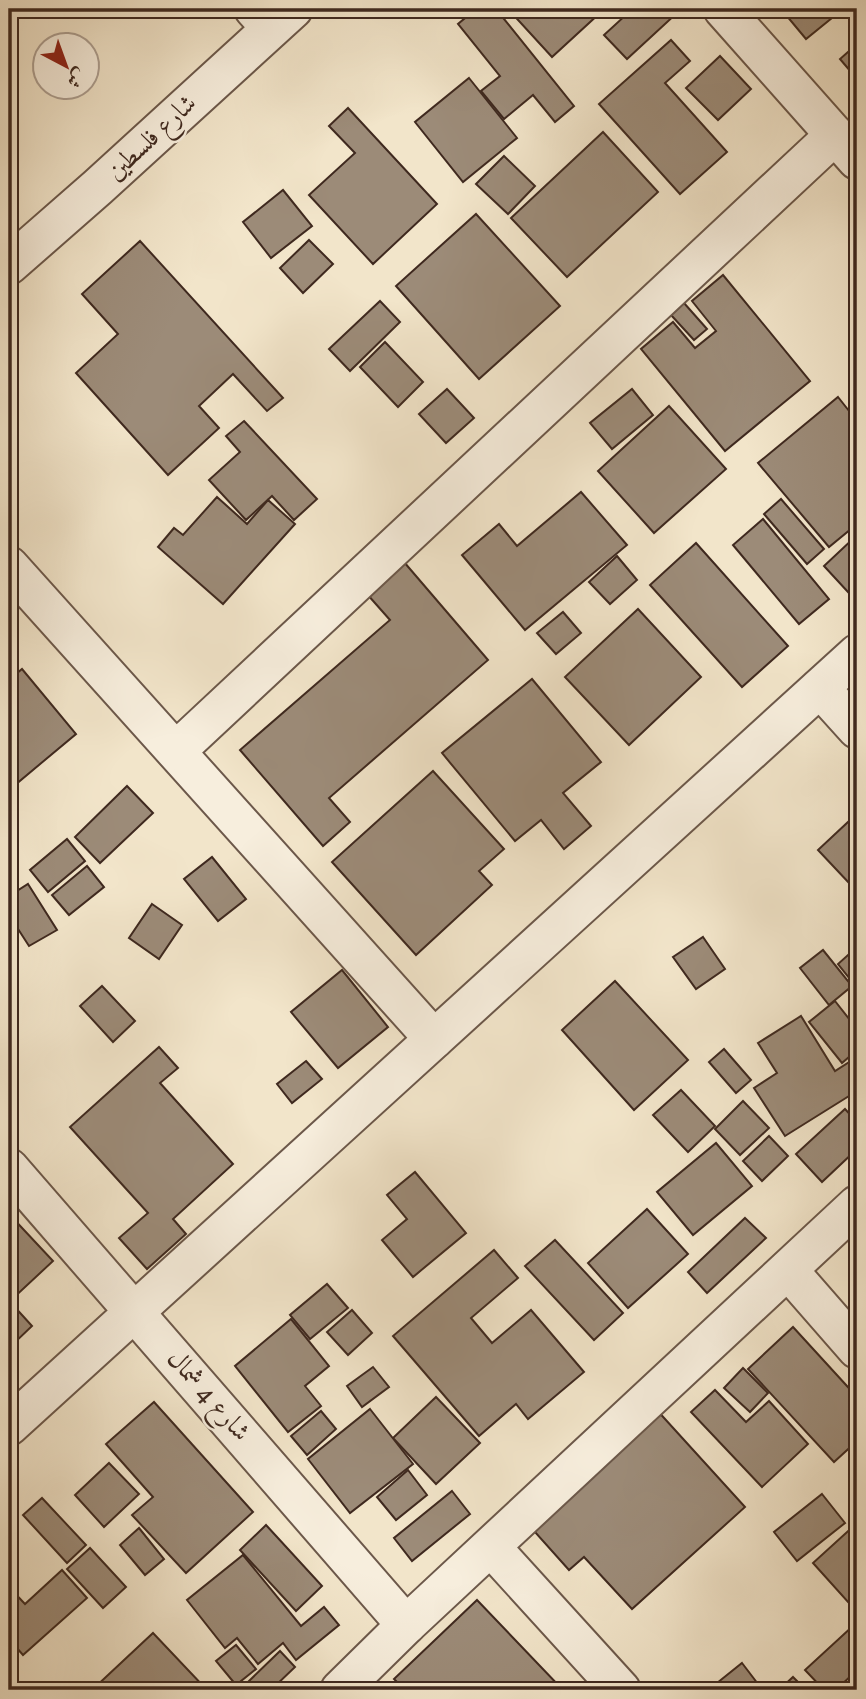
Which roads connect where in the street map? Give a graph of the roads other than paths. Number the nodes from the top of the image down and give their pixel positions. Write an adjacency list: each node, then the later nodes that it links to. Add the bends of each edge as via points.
1 (723, 9): 3 (street)
2 (273, 15): 4 (street, شارع فلسطين, via 98,187)
3 (846, 148): 9 (street)
4 (9, 265)
5 (9, 566): 9 (street)
6 (857, 654): 7 (street)
7 (820, 688): 8 (street); 10 (street)
8 (857, 729)
9 (176, 751): 10 (street)
10 (434, 1039): 14 (street)
11 (9, 1168): 14 (street, شارع 4 شمال)
12 (857, 1205): 13 (street)
13 (788, 1270): 15 (street); 17 (street)
14 (134, 1312): 16 (street); 18 (street, شارع 4 شمال)
15 (857, 1349)
16 (9, 1426)
17 (491, 1547): 18 (street); 20 (street)
18 (406, 1625): 19 (street)
19 (340, 1690)
20 (621, 1690)

